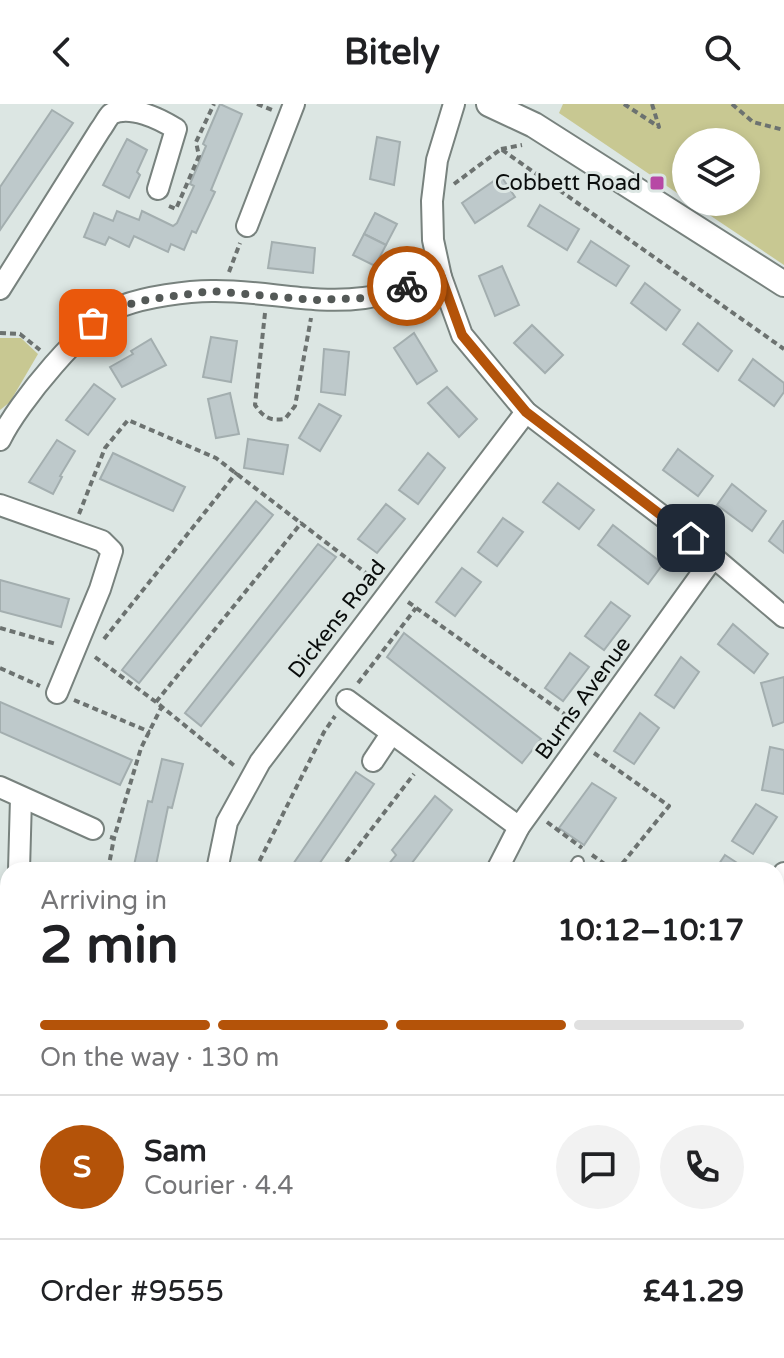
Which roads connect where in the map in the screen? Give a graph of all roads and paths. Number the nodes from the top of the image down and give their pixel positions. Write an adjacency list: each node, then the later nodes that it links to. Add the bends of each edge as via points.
1 (214, 104): 14 (path)
2 (257, 104): 9 (path)
3 (294, 104): 15 (street)
4 (454, 104): 13 (street, via 437,160)
5 (489, 104): 17 (street, via 534,125)
6 (624, 104): 7 (path, via 659,127)
7 (652, 104)
8 (732, 104): 11 (path, via 753,122)
9 (265, 108)
10 (106, 109): 12 (street, via 135,108 176,129); 18 (street)
11 (784, 130)
12 (158, 189)
13 (432, 201): 16 (street); 23 (path, via 501,149)
14 (178, 202)
15 (247, 226): 19 (path)
16 (441, 277): 21 (street, via 365,298); 25 (street, via 462,335)
17 (784, 284)
18 (0, 289)
19 (222, 292): 20 (street); 24 (street, via 122,306 93,323)
20 (267, 296): 21 (street); 21 (path, via 255,405 272,420 285,419 295,406)
21 (314, 300)
22 (0, 333): 24 (path, via 20,334)
23 (784, 349)
24 (56, 363): 26 (street)
25 (526, 412): 31 (street); 32 (street, Dickens Road)
26 (0, 437)
27 (237, 472): 29 (path); 30 (path, via 128,420 105,448); 36 (path)
28 (0, 505): 30 (street)
29 (302, 522): 32 (path); 39 (path)
30 (72, 531): 36 (street, via 102,541 112,551)
31 (713, 558): 34 (street); 42 (street, Burns Avenue)
32 (397, 594): 33 (path); 45 (street, Dickens Road, via 304,701)
33 (416, 608): 38 (path); 42 (path)
34 (784, 617)
35 (0, 628): 36 (path)
36 (83, 652): 37 (street); 39 (path)
37 (57, 693)
38 (347, 700): 41 (street); 54 (path, via 324,732)
39 (156, 702): 40 (path)
40 (162, 706): 45 (path); 50 (path, via 141,748)
41 (391, 734): 43 (street); 44 (street)
42 (584, 737): 48 (street, Burns Avenue); 58 (path, via 669,806)
43 (425, 759): 48 (street); 55 (path)
44 (373, 761)
45 (251, 778): 53 (street, Dickens Road, via 227,822)
46 (0, 787): 47 (street)
47 (21, 798): 49 (street); 51 (street)
48 (525, 819): 56 (street, Burns Avenue); 57 (path)
49 (93, 829): 50 (path)
50 (114, 838): 52 (path)
51 (19, 862)
52 (110, 862)
53 (219, 862)
54 (259, 862)
55 (346, 862)
56 (506, 862)
57 (601, 862)
58 (622, 862)

